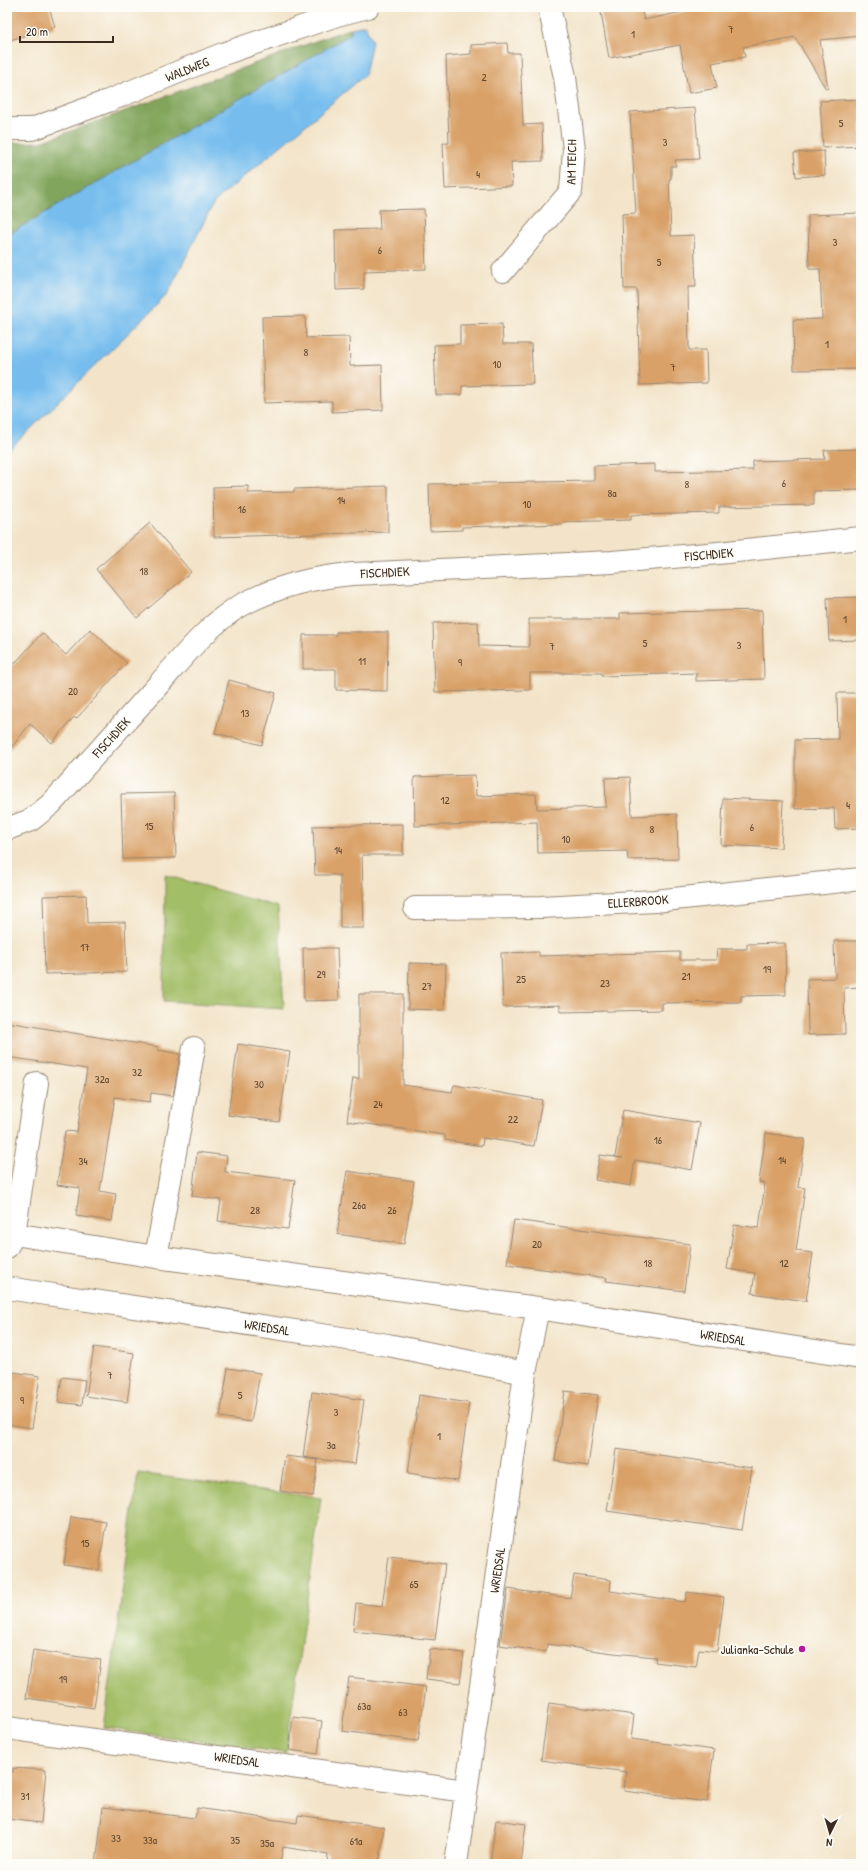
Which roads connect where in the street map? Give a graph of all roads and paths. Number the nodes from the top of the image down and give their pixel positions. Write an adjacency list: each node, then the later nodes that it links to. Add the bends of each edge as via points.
1 (368, 7): 3 (street, WALDWEG, via 220,55 32,129)
2 (549, 7): 4 (street, AM TEICH, via 565,77 574,149 571,191)
3 (7, 129)
4 (504, 271)
5 (861, 538): 6 (street, FISCHDIEK, via 612,562 346,574 286,585 239,606 219,622 189,650 51,804 31,820)
6 (7, 830)
7 (861, 879): 8 (street, ELLERBROOK, via 655,901 541,907)
8 (415, 908)
9 (194, 1048): 12 (street)
10 (37, 1083): 11 (street, WRIEDSAL)
11 (11, 1240): 12 (street, WRIEDSAL)
12 (156, 1257): 14 (street, WRIEDSAL)
13 (7, 1288): 16 (street, WRIEDSAL, via 388,1345)
14 (538, 1308): 15 (street, WRIEDSAL); 16 (street, WRIEDSAL)
15 (861, 1358)
16 (525, 1373): 18 (street, WRIEDSAL)
17 (7, 1728): 18 (street, WRIEDSAL)
18 (466, 1791): 19 (street, WRIEDSAL)
19 (456, 1864)

